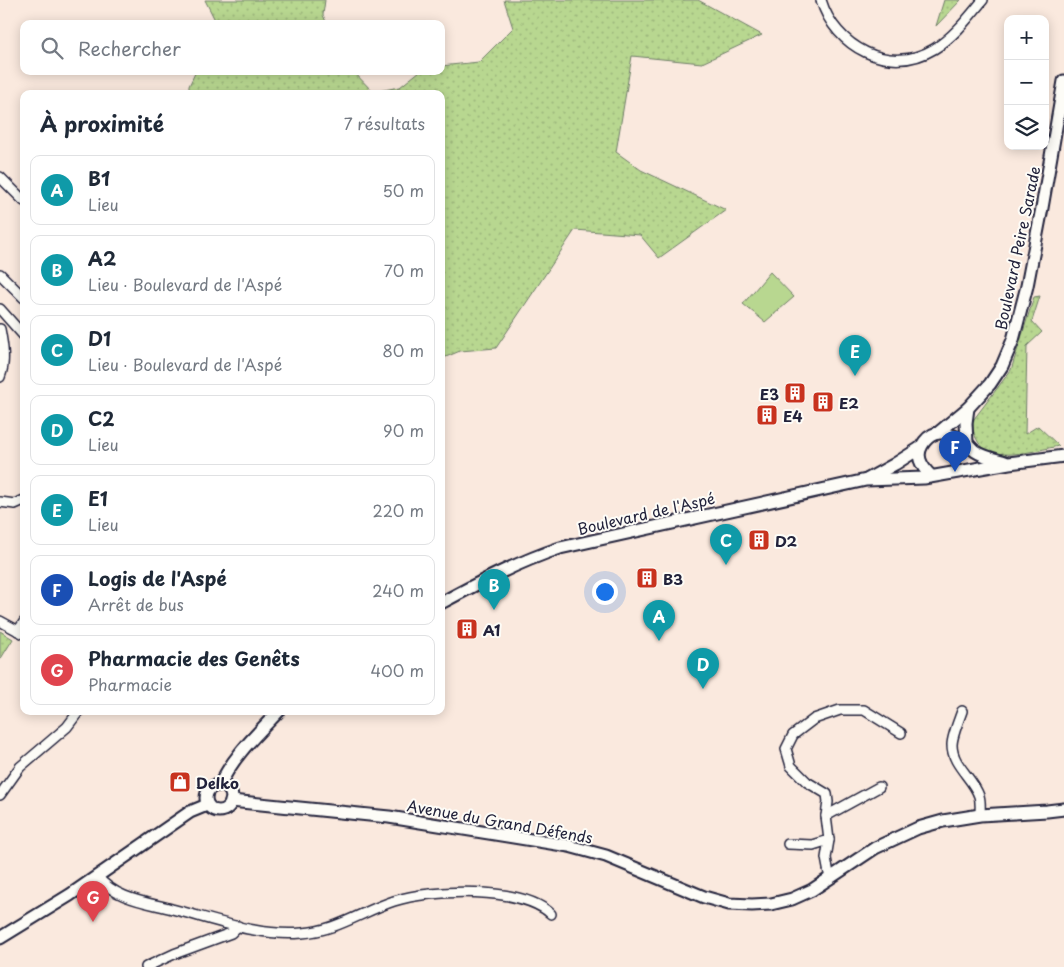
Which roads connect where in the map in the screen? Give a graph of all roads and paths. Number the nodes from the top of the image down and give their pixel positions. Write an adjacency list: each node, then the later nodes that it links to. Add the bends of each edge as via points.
1 (822, 0): 2 (street, via 829,20 846,40 872,55 899,59 934,49 949,38)
2 (983, 0)
3 (1064, 80): 12 (street, Boulevard Peire Sarade, via 1044,199 1013,340 1002,366)
4 (0, 177): 5 (street)
5 (20, 197)
6 (0, 274): 7 (street)
7 (20, 294)
8 (0, 309): 10 (street)
9 (0, 329): 11 (street, via 4,346)
10 (20, 332)
11 (0, 377)
12 (968, 408): 13 (street, Boulevard Peire Sarade); 14 (street)
13 (938, 433): 14 (street, via 952,435); 15 (street, via 928,438)
14 (968, 445): 17 (street, via 988,458); 18 (street, via 970,455)
15 (920, 448): 19 (street, via 919,458); 20 (street, Boulevard de l'Aspé)
16 (1064, 456): 17 (street)
17 (1009, 463): 18 (street)
18 (960, 471): 19 (street)
19 (931, 476): 20 (street, Boulevard de l'Aspé)
20 (866, 480): 23 (street, Boulevard de l'Aspé, via 560,548 537,555)
21 (0, 502): 22 (street)
22 (20, 502)
23 (445, 601)
24 (0, 621): 25 (street)
25 (20, 632)
26 (962, 711): 38 (street, via 952,744 962,771 980,798)
27 (76, 715): 34 (street, via 67,727 20,767)
28 (264, 715): 31 (street)
29 (275, 715): 31 (street)
30 (901, 733): 39 (street, via 864,710 840,710 814,719 793,735 786,749 791,766 807,782 827,794)
31 (255, 736): 32 (street, via 232,762)
32 (220, 785): 35 (street, via 228,789); 36 (street, via 208,791)
33 (879, 787): 39 (street)
34 (0, 794)
35 (231, 801): 36 (street, via 227,808 218,811); 43 (street, Avenue du Grand Défends, via 389,817 569,846 606,856 704,897 729,904 771,904 792,899)
36 (207, 805): 42 (street, via 190,812)
37 (1064, 809): 38 (street, Avenue du Grand Défends)
38 (980, 815): 43 (street, Avenue du Grand Défends, via 918,828 875,848)
39 (826, 816): 40 (street)
40 (829, 840): 41 (street, via 813,845); 43 (street, via 826,858)
41 (788, 844)
42 (97, 876): 45 (street, via 117,894); 46 (street)
43 (830, 879)
44 (551, 914): 45 (street, via 543,906 502,894 460,891 415,894 340,925 302,933)
45 (238, 926): 47 (street, via 231,933)
46 (0, 938)
47 (146, 967)

